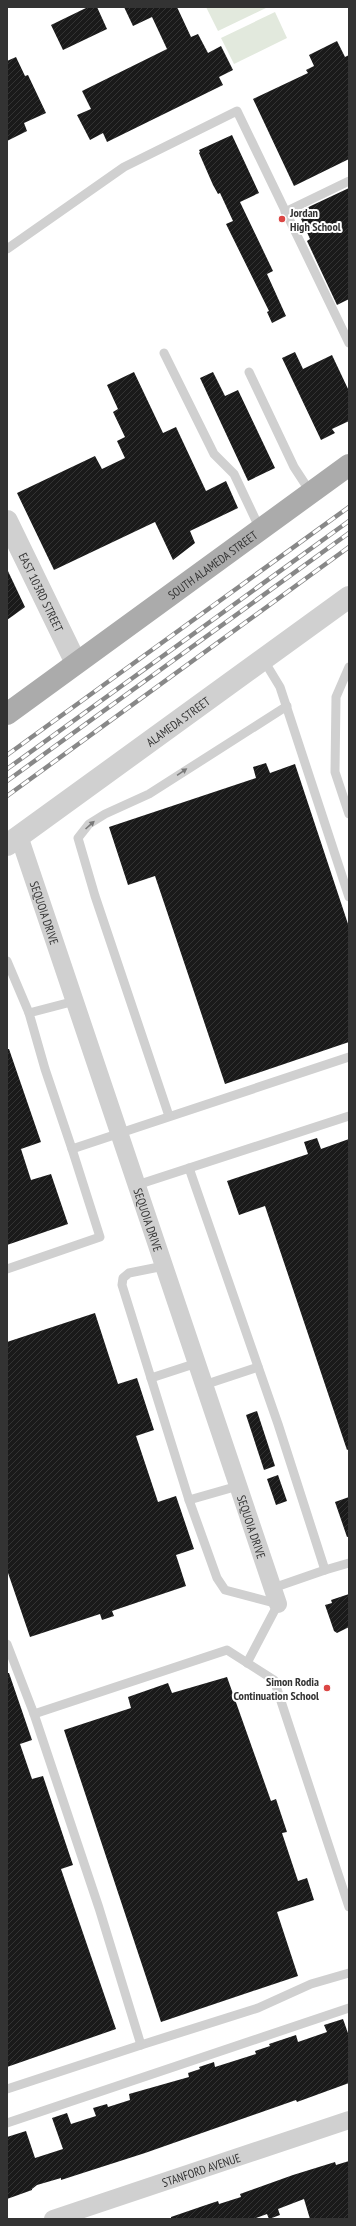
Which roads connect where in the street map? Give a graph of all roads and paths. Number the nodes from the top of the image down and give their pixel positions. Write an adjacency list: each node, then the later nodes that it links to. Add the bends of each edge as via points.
1 (349, 182): 2 (lane)
2 (286, 212): 3 (lane, via 236,111 124,167); 4 (lane)
3 (7, 249)
4 (349, 343)
5 (164, 353): 10 (lane, via 214,454 234,474)
6 (249, 372): 8 (lane, via 294,467)
7 (349, 465): 8 (main road, SOUTH ALAMEDA STREET)
8 (311, 493): 10 (main road, SOUTH ALAMEDA STREET)
9 (7, 521): 13 (street, EAST 103RD STREET)
10 (260, 529): 13 (main road, SOUTH ALAMEDA STREET)
11 (349, 597): 12 (street, ALAMEDA STREET)
12 (263, 659): 15 (lane, via 280,687); 18 (street, ALAMEDA STREET)
13 (76, 663): 16 (main road)
14 (349, 668): 17 (lane, via 336,697 336,772)
15 (287, 706): 19 (lane); 24 (lane, one-way to 15, via 82,859 78,838 89,824 150,794)
16 (7, 714)
17 (349, 814)
18 (13, 840): 21 (street, SEQUOIA DRIVE)
19 (349, 897)
20 (7, 961): 22 (lane)
21 (74, 1001): 22 (lane); 26 (street, SEQUOIA DRIVE)
22 (29, 1013): 27 (lane, via 44,1069)
23 (349, 1057): 24 (lane)
24 (169, 1116): 26 (lane)
25 (349, 1116): 28 (lane)
26 (119, 1134): 27 (lane); 29 (street, SEQUOIA DRIVE)
27 (72, 1148): 31 (lane, via 100,1237)
28 (189, 1168): 29 (lane); 33 (lane)
29 (137, 1185): 30 (street, SEQUOIA DRIVE)
30 (164, 1266): 32 (street, SEQUOIA DRIVE); 34 (lane, via 129,1274 123,1278 122,1285)
31 (7, 1269)
32 (197, 1363): 34 (lane); 35 (street, SEQUOIA DRIVE)
33 (258, 1367): 35 (lane); 39 (lane)
34 (151, 1378): 37 (lane)
35 (204, 1385): 36 (street, SEQUOIA DRIVE)
36 (238, 1486): 37 (lane); 40 (street, SEQUOIA DRIVE)
37 (189, 1500): 40 (lane, via 217,1578 225,1590)
38 (349, 1562): 39 (lane)
39 (325, 1570): 40 (lane)
40 (276, 1596): 42 (lane)
41 (7, 1644): 43 (lane)
42 (247, 1663): 43 (lane, via 227,1650); 44 (lane, via 274,1680)
43 (34, 1714): 47 (lane, via 99,1908)
44 (349, 1906)
45 (349, 1973): 47 (lane, via 311,1984 258,2008)
46 (349, 2008): 50 (lane)
47 (141, 2045): 48 (lane)
48 (7, 2089)
49 (349, 2120): 51 (street, STANFORD AVENUE)
50 (7, 2123)
51 (53, 2219)

